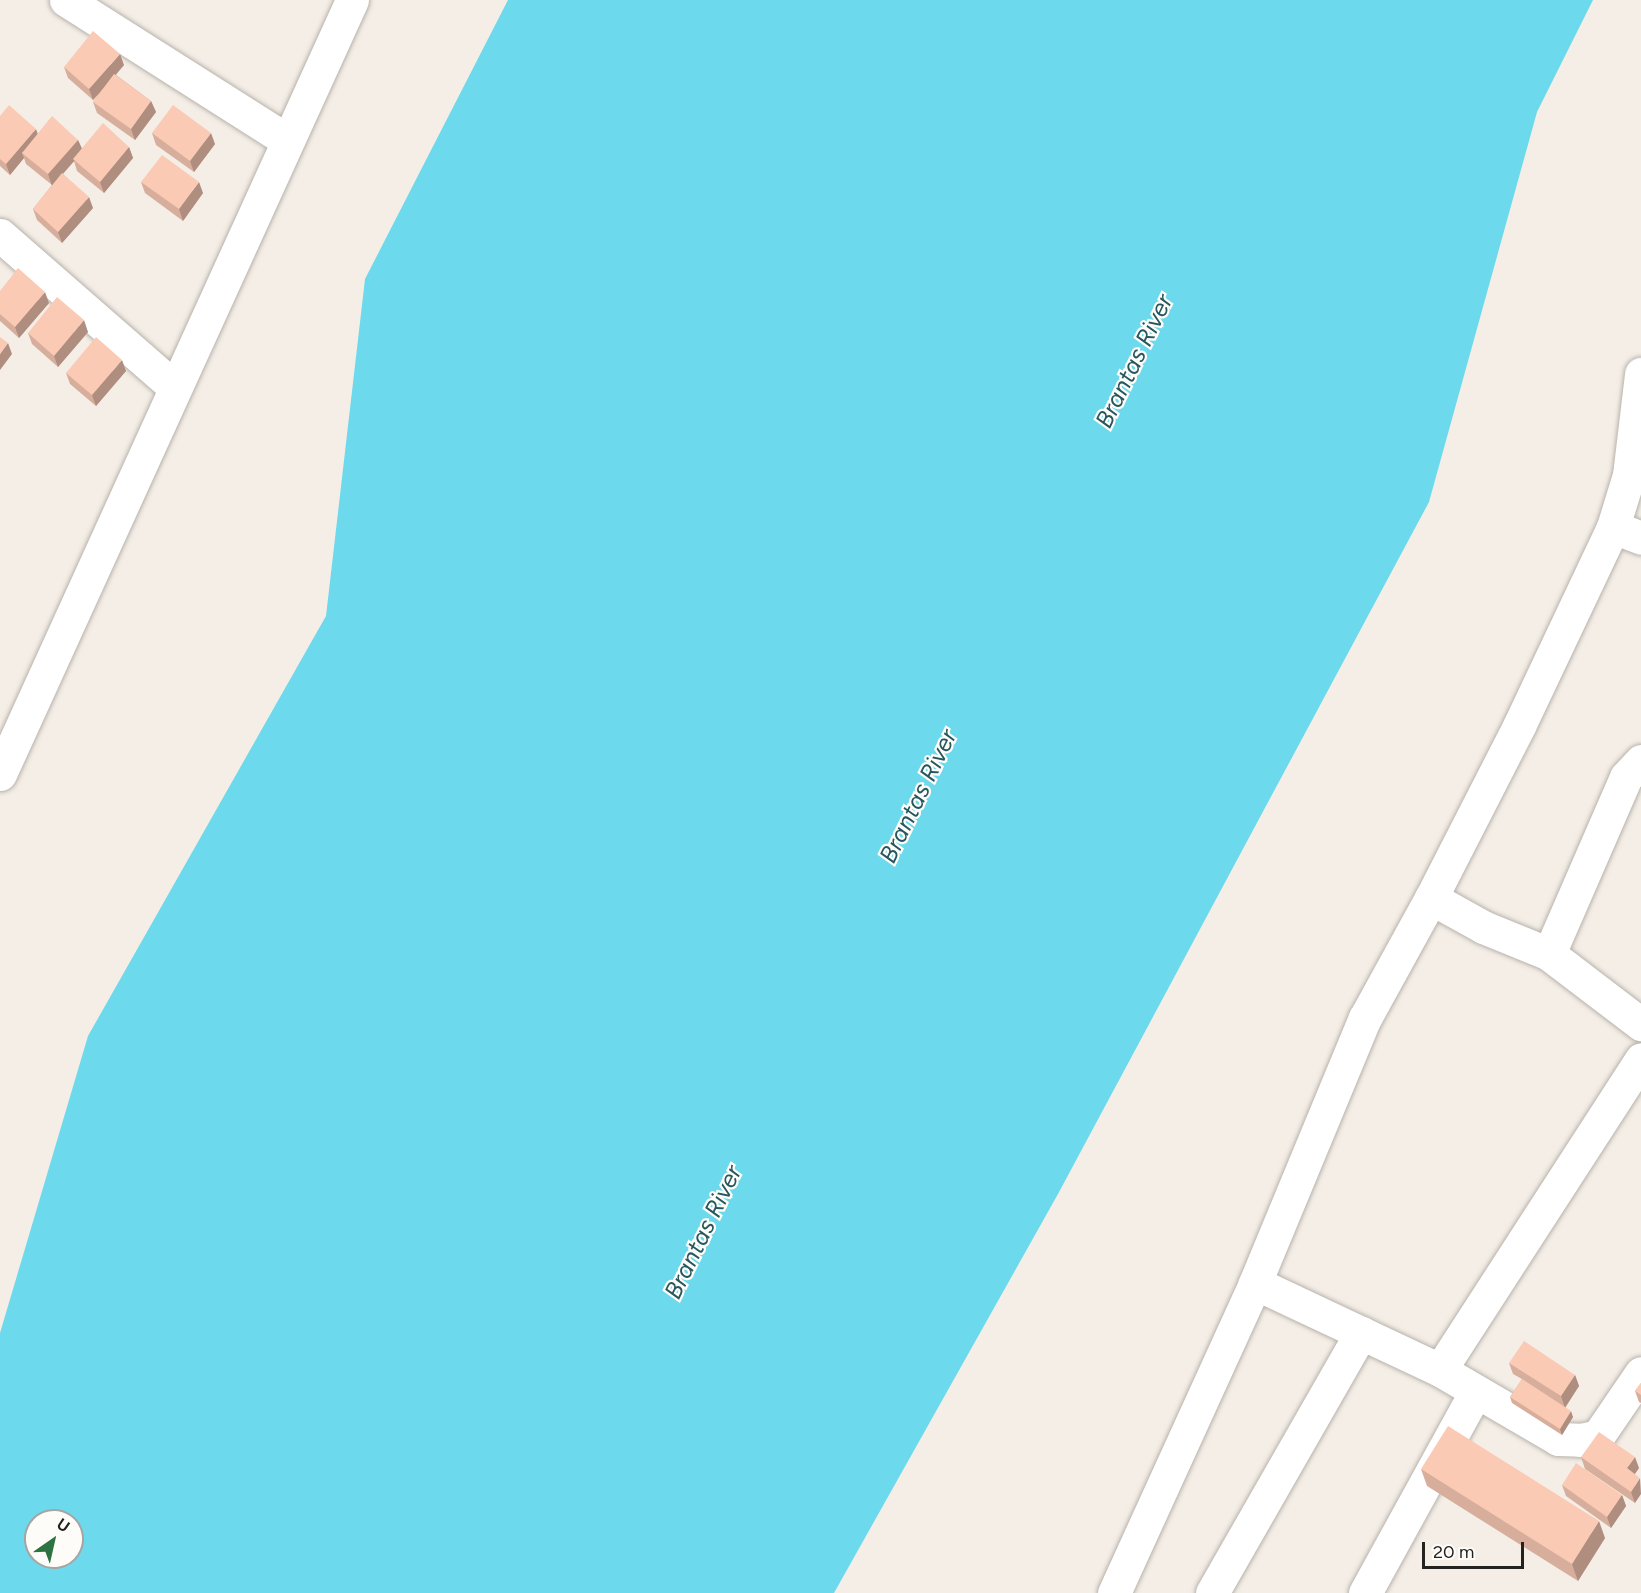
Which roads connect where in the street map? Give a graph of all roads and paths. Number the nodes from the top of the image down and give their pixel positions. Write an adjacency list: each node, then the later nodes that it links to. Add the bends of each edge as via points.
1 (66, 0): 3 (street)
2 (352, 0): 3 (street)
3 (287, 140): 6 (street)
4 (0, 236): 6 (street)
5 (1641, 374): 7 (street, via 1629,475)
6 (174, 387): 8 (street)
7 (1627, 533): 10 (street, via 1519,726)
8 (4, 754)
9 (1636, 775): 11 (street)
10 (1431, 898): 11 (street, via 1483,927); 14 (street, via 1365,1018)
11 (1549, 954): 12 (street)
12 (1641, 1023)
13 (1641, 1059): 16 (street)
14 (1254, 1283): 15 (street); 19 (street)
15 (1361, 1333): 16 (street); 20 (street)
16 (1440, 1370): 18 (street)
17 (1641, 1373): 18 (street, via 1598,1436 1581,1440 1558,1438)
18 (1476, 1391): 21 (street)
19 (1114, 1593)
20 (1212, 1593)
21 (1365, 1593)

